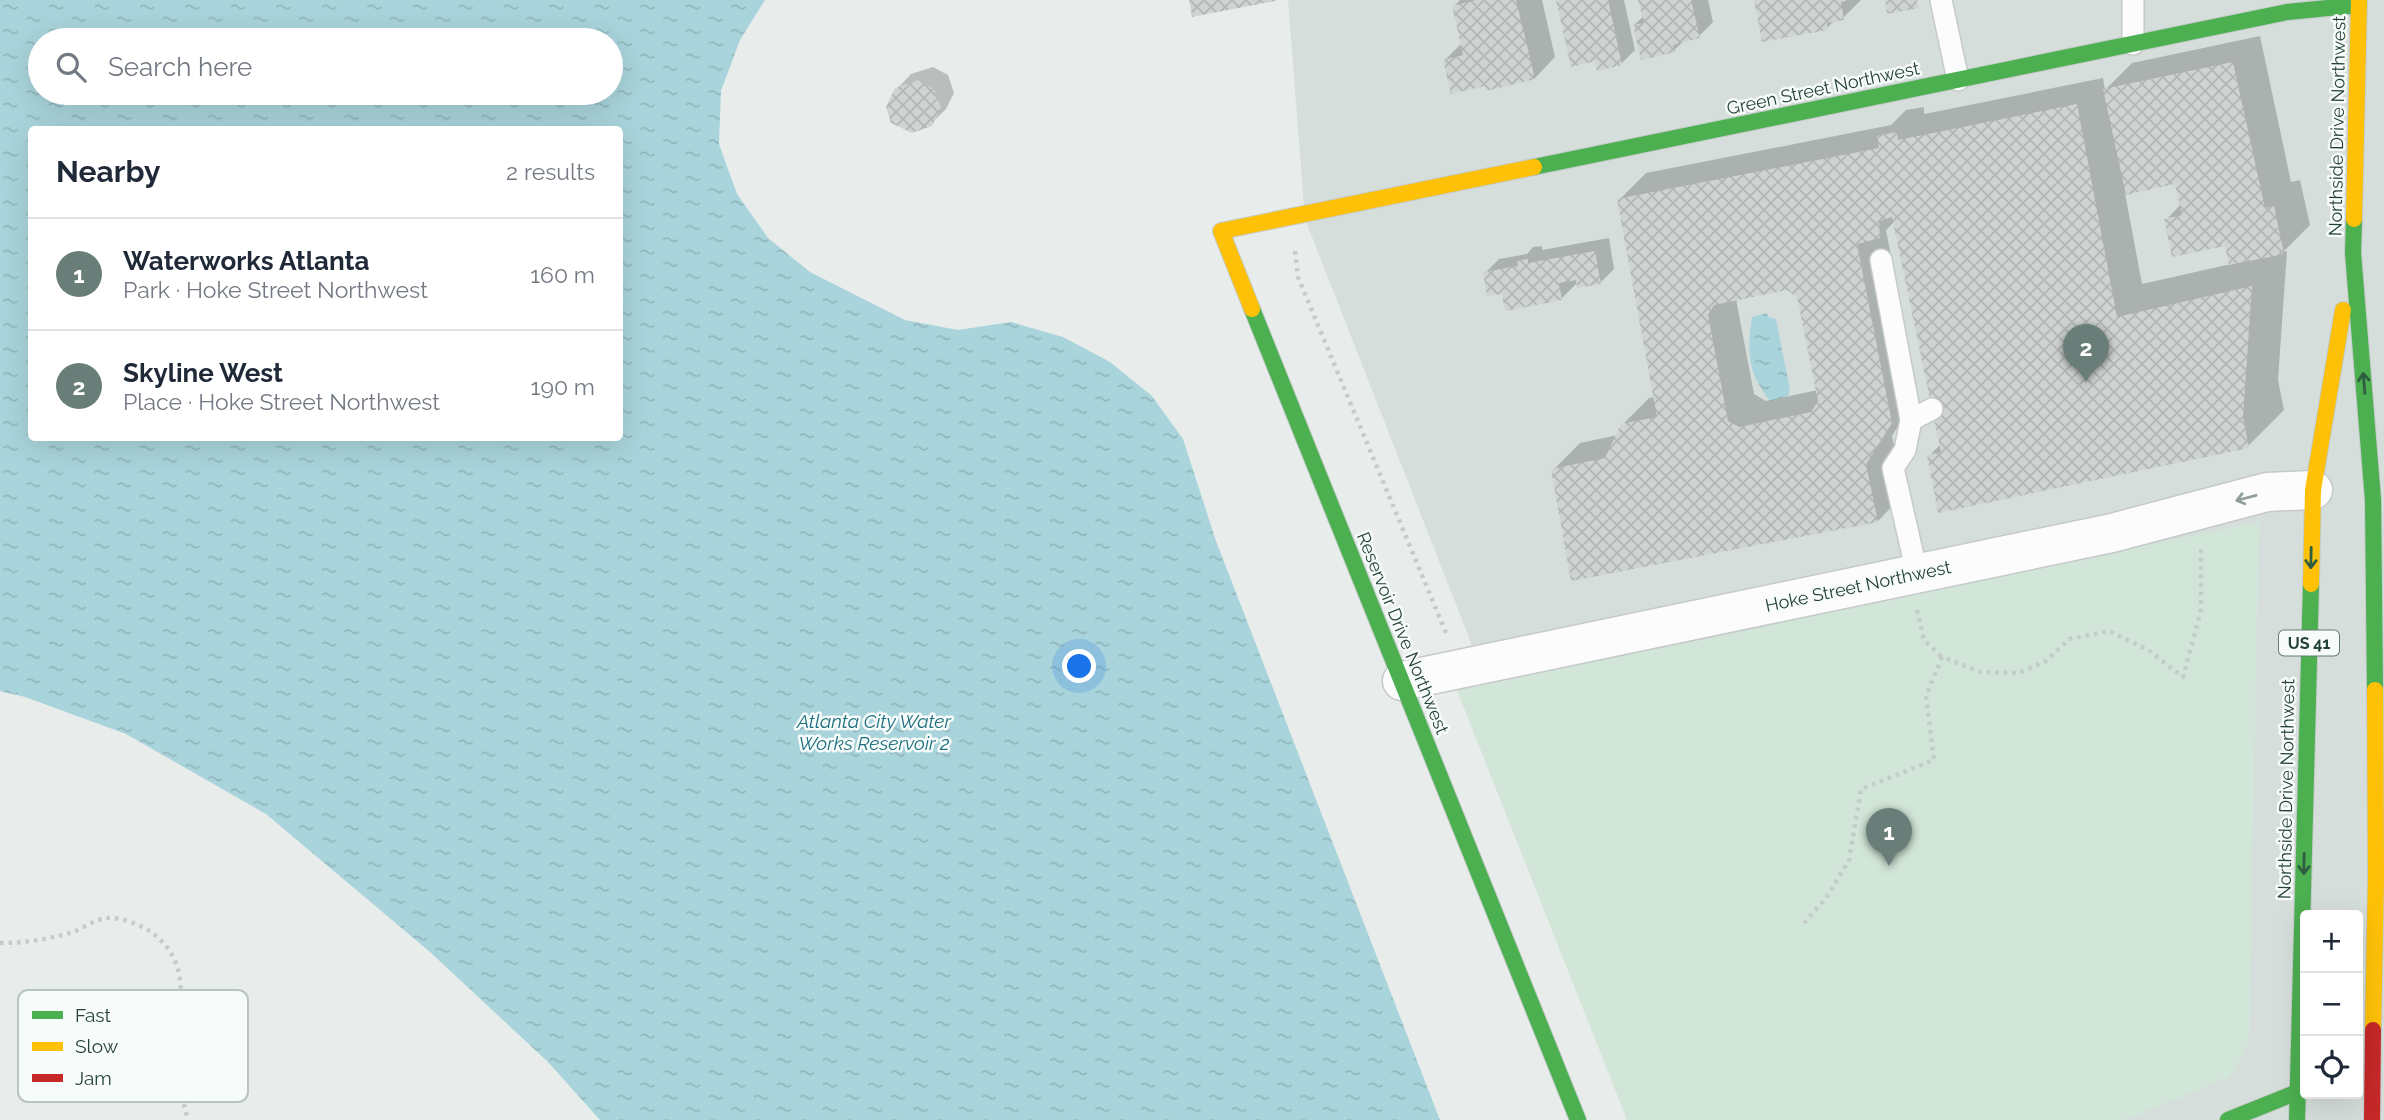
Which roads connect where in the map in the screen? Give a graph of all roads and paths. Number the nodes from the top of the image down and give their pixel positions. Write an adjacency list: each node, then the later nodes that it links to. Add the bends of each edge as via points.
1 (1941, 0): 5 (lane)
2 (2133, 0): 4 (lane)
3 (2359, 3): 4 (main road, Green Street Northwest, via 2287,12); 7 (main road, Northside Drive Northwest / US 41)
4 (2133, 44): 5 (main road, Green Street Northwest)
5 (1958, 80): 6 (main road, Green Street Northwest)
6 (1296, 216): 16 (path, via 1298,276); 18 (main road, Reservoir Drive Northwest, via 1221,231)
7 (2353, 253): 10 (main road, Northside Drive Northwest / US 41, one-way to 7); 12 (main road, Northside Drive Northwest / US 41)
8 (1881, 260): 11 (lane)
9 (1932, 409): 11 (lane)
10 (2375, 416): 15 (main road, Northside Drive Northwest / US 41, via 2373,500)
11 (1911, 420): 14 (lane, via 1905,450 1893,468)
12 (2313, 490): 14 (street, Hoke Street Northwest, one-way to 14, via 2267,492 2112,533); 24 (main road, Northside Drive Northwest / US 41, one-way to 24)
13 (2201, 543): 17 (path, via 2200,610 2183,677 2148,650 2109,631 2069,639 2046,661 2019,673 1982,673)
14 (1913, 574): 17 (path, via 1924,640); 18 (street, Hoke Street Northwest)
15 (2379, 593): 19 (main road, Northside Drive Northwest / US 41)
16 (1447, 637)
17 (1942, 657): 21 (path, via 1926,696 1934,760 1861,789 1849,860)
18 (1402, 681): 30 (main road, Reservoir Drive Northwest)
19 (2380, 743): 20 (main road, Northside Drive Northwest / US 41)
20 (2380, 882): 25 (main road, Northside Drive Northwest / US 41)
21 (1804, 923)
22 (0, 943): 23 (path, via 27,943 107,918 139,925 158,937 177,963)
23 (179, 990)
24 (2303, 1036)
25 (2371, 1066): 33 (main road, Northside Drive Northwest / US 41)
26 (2300, 1091): 31 (main road)
27 (2300, 1099): 32 (main road, Northside Drive Northwest / US 41)
28 (183, 1102): 29 (path)
29 (188, 1120)
30 (1578, 1120)
31 (2228, 1120)
32 (2297, 1120)
33 (2372, 1120)

